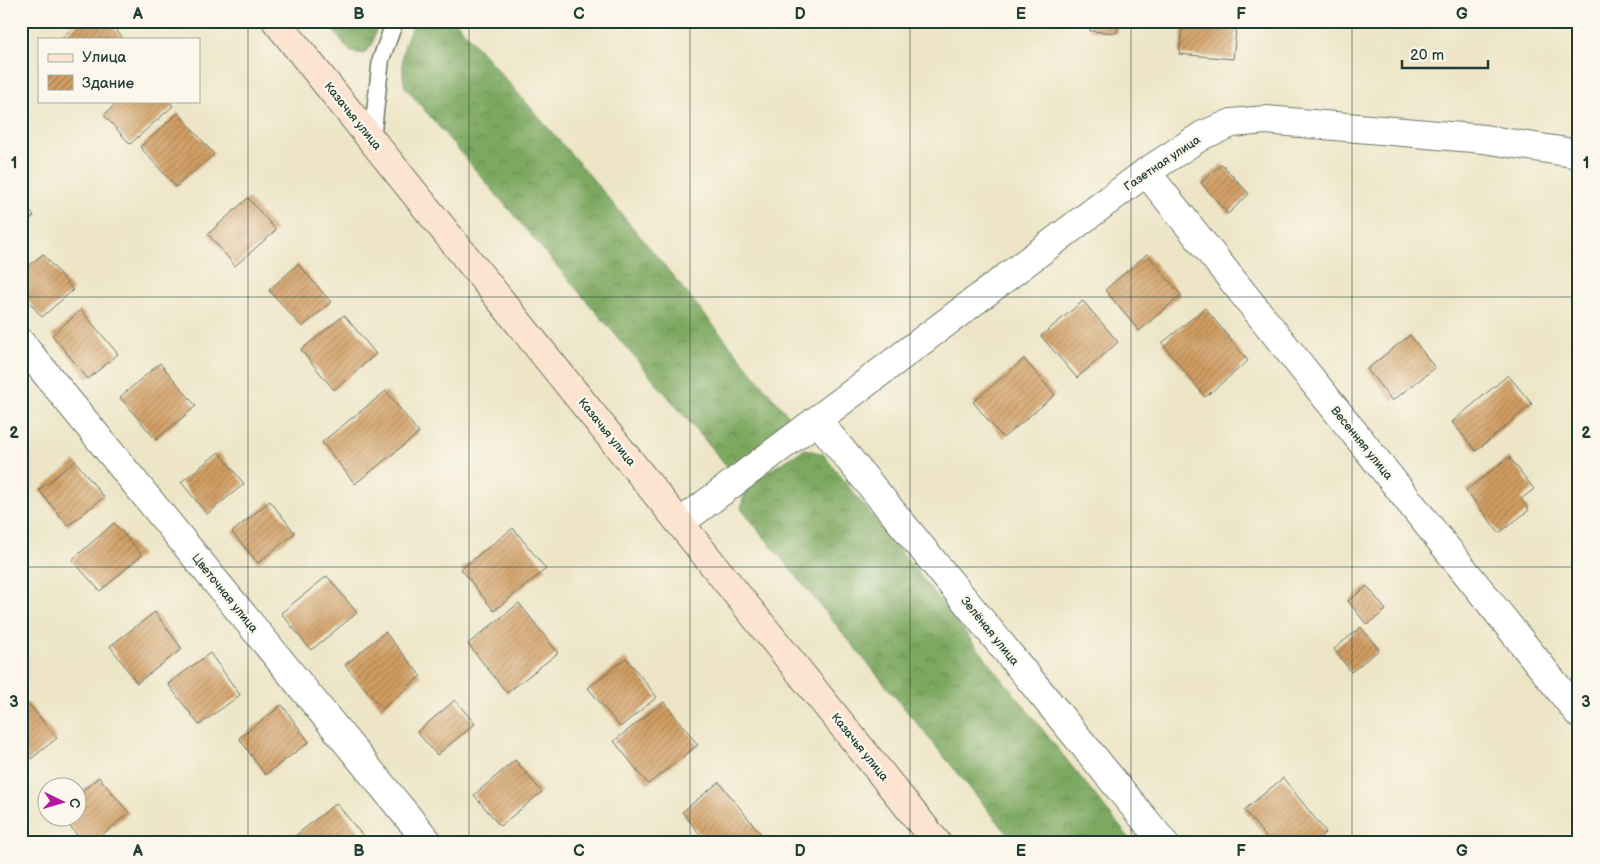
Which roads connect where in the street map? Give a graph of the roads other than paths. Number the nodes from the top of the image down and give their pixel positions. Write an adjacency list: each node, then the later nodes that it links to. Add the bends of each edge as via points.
1 (276, 21): 3 (main road, Казачья улица)
2 (396, 21): 3 (lane, via 381,59)
3 (372, 139): 8 (main road, Казачья улица)
4 (1579, 154): 5 (street, Газетная улица, via 1484,139 1266,120 1232,123 1210,132)
5 (1146, 172): 7 (street, Газетная улица); 9 (street, Весенняя улица)
6 (21, 343): 10 (street, Цветочная улица)
7 (817, 420): 8 (street, Газетная улица); 12 (street, Зелёная улица)
8 (680, 523): 11 (main road, Казачья улица)
9 (1579, 714)
10 (429, 843)
11 (937, 843)
12 (1164, 843)

